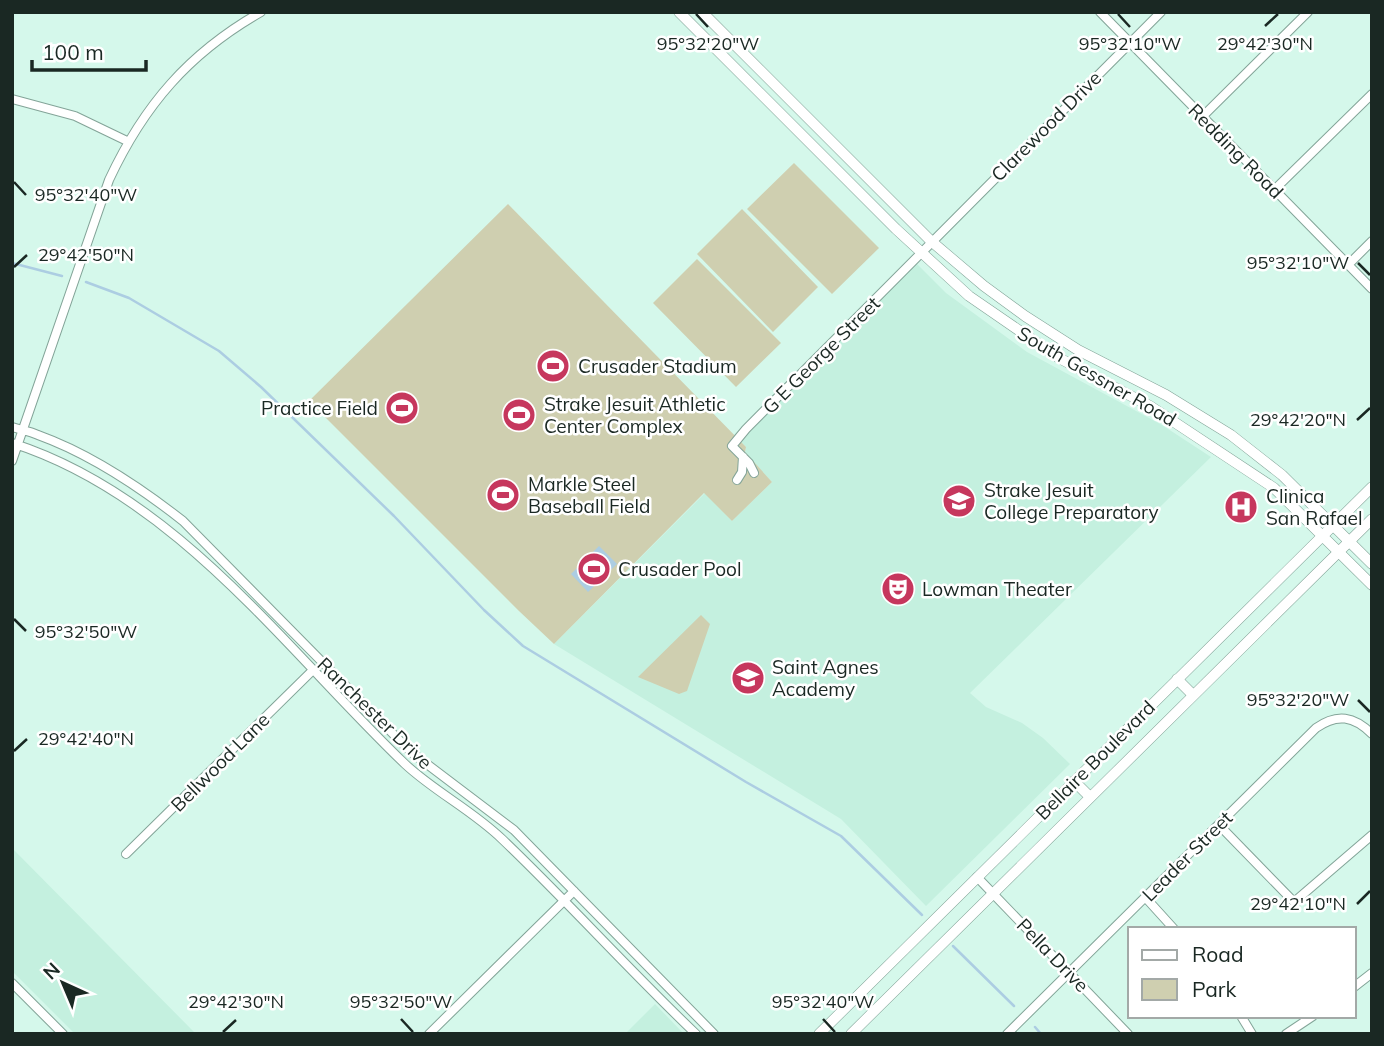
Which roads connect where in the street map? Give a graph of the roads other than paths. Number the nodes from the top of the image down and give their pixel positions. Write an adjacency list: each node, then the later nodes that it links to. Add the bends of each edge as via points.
1 (261, 12): 14 (street, via 185,68)
2 (679, 12): 7 (main road, South Gessner Road)
3 (1100, 12): 8 (street, Redding Road)
4 (1161, 12): 8 (street, Clarewood Drive)
5 (1308, 12): 13 (street)
6 (705, 15): 7 (main road); 9 (main road, South Gessner Road)
7 (696, 29): 12 (main road, South Gessner Road)
8 (1130, 43): 13 (street, Redding Road); 18 (street, Clarewood Drive)
9 (778, 88): 12 (main road); 15 (main road, South Gessner Road)
10 (1372, 94): 17 (street)
11 (12, 99): 14 (street, via 75,116)
12 (766, 100): 16 (main road, South Gessner Road)
13 (1202, 117): 17 (street, Redding Road)
14 (127, 141): 24 (street, via 105,191)
15 (849, 159): 16 (main road); 18 (main road, South Gessner Road)
16 (837, 171): 20 (main road, South Gessner Road)
17 (1275, 190): 21 (street, Redding Road)
18 (931, 241): 20 (street, Clarewood Drive); 25 (main road, South Gessner Road, via 1025,316)
19 (1372, 241): 21 (street)
20 (922, 253): 27 (main road, South Gessner Road, via 969,296 1015,329); 28 (street, G E George Street, via 746,429 732,446)
21 (1348, 265): 22 (street, Redding Road)
22 (1372, 289)
23 (12, 427): 24 (street, Ranchester Drive)
24 (23, 430): 26 (street); 33 (street, Ranchester Drive, via 87,458)
25 (1231, 435): 27 (main road); 36 (main road, South Gessner Road)
26 (15, 444): 29 (street); 34 (street, Ranchester Drive, via 90,476)
27 (1221, 451): 37 (main road, South Gessner Road, via 1274,488)
28 (743, 457): 30 (street); 31 (street, G E George Street)
29 (12, 461)
30 (754, 473)
31 (737, 480)
32 (1372, 487): 36 (main road, Bellaire Boulevard)
33 (136, 488): 34 (street); 41 (street, Ranchester Drive, via 183,521)
34 (129, 500): 42 (street, Ranchester Drive)
35 (1372, 519): 38 (main road, Bellaire Boulevard)
36 (1334, 525): 37 (main road, Bellaire Boulevard); 38 (main road, South Gessner Road)
37 (1323, 535): 39 (main road, South Gessner Road); 47 (main road, Bellaire Boulevard)
38 (1349, 541): 39 (main road, Bellaire Boulevard); 40 (main road, South Gessner Road)
39 (1339, 551): 43 (main road, South Gessner Road); 48 (main road, Bellaire Boulevard)
40 (1372, 564)
41 (229, 566): 42 (street); 44 (street, Ranchester Drive)
42 (219, 576): 45 (street, Ranchester Drive)
43 (1372, 584)
44 (300, 639): 45 (street); 49 (street, Ranchester Drive)
45 (292, 648): 46 (street, Ranchester Drive)
46 (313, 670): 51 (street, Ranchester Drive); 58 (street, Bellwood Lane)
47 (1177, 679): 48 (main road); 52 (main road, Bellaire Boulevard)
48 (1192, 694): 53 (main road, Bellaire Boulevard)
49 (394, 734): 51 (street); 54 (street, Ranchester Drive, via 432,769)
50 (1372, 734): 55 (street, Leader Street, via 1360,723 1330,720)
51 (384, 743): 56 (street, Ranchester Drive, via 423,780)
52 (1074, 781): 53 (main road); 59 (main road, Bellaire Boulevard)
53 (1090, 797): 61 (main road, Bellaire Boulevard)
54 (496, 815): 56 (street); 60 (street, Ranchester Drive)
55 (1219, 825): 57 (street, via 1294,902); 62 (street, Leader Street)
56 (488, 826): 63 (street, Ranchester Drive)
57 (1372, 835)
58 (126, 854)
59 (977, 877): 61 (street, Pella Drive); 77 (main road, Bellaire Boulevard)
60 (574, 891): 63 (street); 69 (street, Ranchester Drive)
61 (993, 894): 65 (street, Pella Drive); 78 (main road, Bellaire Boulevard)
62 (1145, 897): 64 (street); 65 (street, Leader Street)
63 (564, 901): 70 (street, Ranchester Drive); 75 (street)
64 (1172, 927)
65 (1070, 971): 79 (street, Leader Street); 80 (street, Pella Drive)
66 (1372, 974): 68 (street)
67 (12, 983): 74 (street)
68 (1356, 986)
69 (672, 989): 70 (street); 73 (street, Ranchester Drive)
70 (661, 1000): 76 (street, Ranchester Drive)
71 (1242, 1018): 81 (street)
72 (1310, 1018): 82 (street)
73 (712, 1033)
74 (62, 1034)
75 (429, 1034)
76 (696, 1034)
77 (819, 1034)
78 (851, 1034)
79 (1007, 1034)
80 (1128, 1034)
81 (1252, 1034)
82 (1286, 1034)

